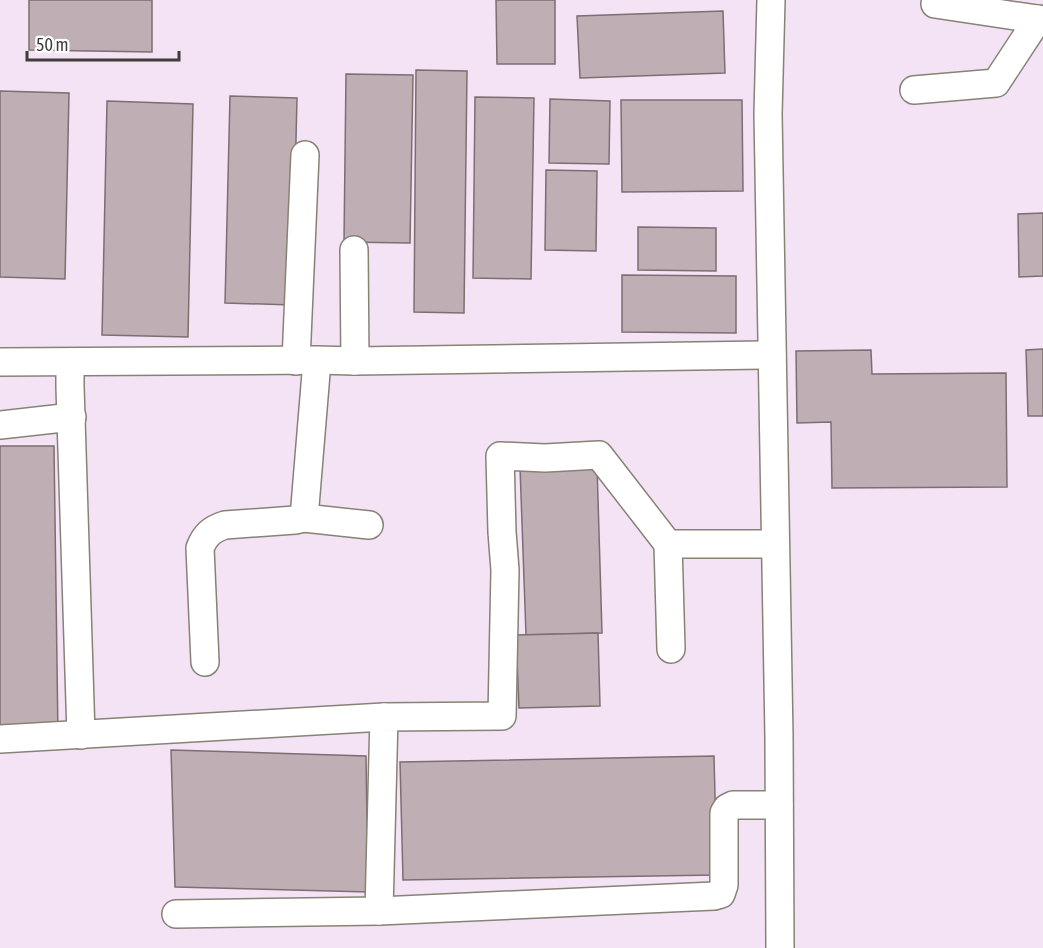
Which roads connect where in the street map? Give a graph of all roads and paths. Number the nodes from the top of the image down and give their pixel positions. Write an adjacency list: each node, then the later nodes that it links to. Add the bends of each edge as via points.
1 (771, 0): 7 (street, via 768,114)
2 (935, 4): 3 (street)
3 (1040, 19): 4 (street, via 996,83)
4 (914, 90)
5 (305, 155): 8 (street)
6 (354, 249): 9 (street)
7 (772, 355): 9 (street); 17 (street)
8 (307, 361): 9 (street); 11 (street); 14 (street)
9 (355, 361)
10 (0, 362): 11 (street)
11 (70, 362): 12 (street)
12 (72, 417): 13 (street); 21 (street)
13 (0, 425)
14 (304, 518): 15 (street); 19 (street, via 225,525 215,528 203,540 200,548)
15 (369, 525)
16 (668, 544): 17 (street); 18 (street); 20 (street, via 599,455 501,456 505,570 502,716)
17 (775, 544): 23 (street)
18 (671, 649)
19 (205, 662)
20 (384, 717): 21 (street); 24 (street)
21 (81, 735): 22 (street)
22 (0, 739)
23 (779, 805): 24 (street, via 727,808 724,885 721,894 714,896); 26 (street)
24 (379, 911): 25 (street)
25 (176, 914)
26 (780, 948)

